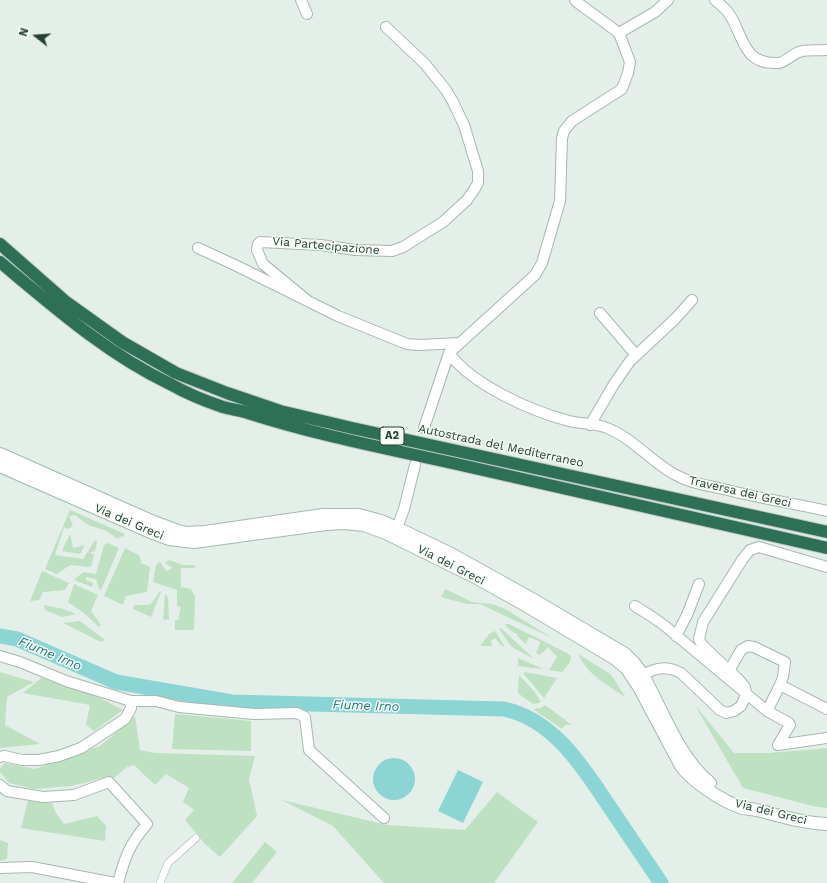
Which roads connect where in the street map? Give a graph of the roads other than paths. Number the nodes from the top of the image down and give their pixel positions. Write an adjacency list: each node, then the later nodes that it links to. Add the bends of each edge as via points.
1 (301, 0): 5 (street)
2 (576, 0): 7 (street)
3 (668, 0): 7 (street, via 655,12)
4 (715, 0): 8 (street, via 727,11 747,51 758,59 782,63 800,51)
5 (307, 14)
6 (386, 27): 13 (street, Via Partecipazione, via 425,64 446,90 464,125 478,171 478,183 467,200 443,222 392,251 260,242 257,250 263,264)
7 (619, 33): 15 (street, via 630,62 628,73 622,88 572,121 564,131 560,201 542,263 535,275)
8 (827, 50)
9 (0, 244): 25 (highway, Autostrada del Mediterraneo / A2, via 66,302 122,342 176,373 227,393 280,411)
10 (198, 248): 13 (street)
11 (0, 262): 26 (highway, A2, via 115,354 171,385 222,406 349,441)
12 (692, 300): 17 (street)
13 (308, 301): 15 (street, via 407,344 420,346)
14 (600, 313): 17 (street)
15 (459, 343): 16 (street)
16 (450, 353): 18 (street, Traversa dei Greci, via 457,364 502,395 543,413); 19 (street)
17 (636, 355): 18 (street, via 614,384)
18 (590, 425): 23 (street, Traversa dei Greci, via 605,427 621,435 674,474 691,482)
19 (424, 428)
20 (0, 454): 24 (main road, Via dei Greci, via 182,532 206,532 340,514 359,515)
21 (415, 465): 24 (street)
22 (0, 466): 42 (main road, Via dei Greci, via 169,539 209,541 344,523 364,525 386,533 475,577 614,658 632,676 688,775 727,801 742,808)
23 (827, 510)
24 (397, 528): 33 (main road, Via dei Greci, via 493,577 617,649 634,663)
25 (827, 532)
26 (827, 548)
27 (827, 567): 32 (street, via 762,548 750,550 704,622 699,639)
28 (699, 584): 30 (street)
29 (635, 606): 30 (street)
30 (676, 636): 35 (street)
31 (0, 656): 36 (street, via 66,681)
32 (728, 671): 34 (street, via 741,650 751,646 785,662); 35 (street, via 743,684)
33 (642, 675): 35 (street, via 660,668 674,669 720,710 726,712 734,711 741,706); 42 (main road, Via dei Greci, via 686,758 708,782)
34 (780, 685): 37 (street); 38 (street)
35 (746, 695): 38 (street)
36 (131, 701): 40 (street, via 131,708 125,719 81,748 40,760); 43 (street, via 156,701 179,707 254,714 297,713 306,717 309,750)
37 (827, 709)
38 (767, 711): 39 (street, via 790,725 778,745)
39 (827, 738)
40 (0, 757)
41 (0, 785): 47 (street, via 7,791 43,797 74,795 109,782 147,824 128,849)
42 (755, 810): 44 (main road, Via dei Greci, via 790,819)
43 (384, 818)
44 (827, 824)
45 (196, 838): 48 (street, via 168,863)
46 (0, 868): 47 (street, via 32,867)
47 (116, 883)
48 (160, 883)

